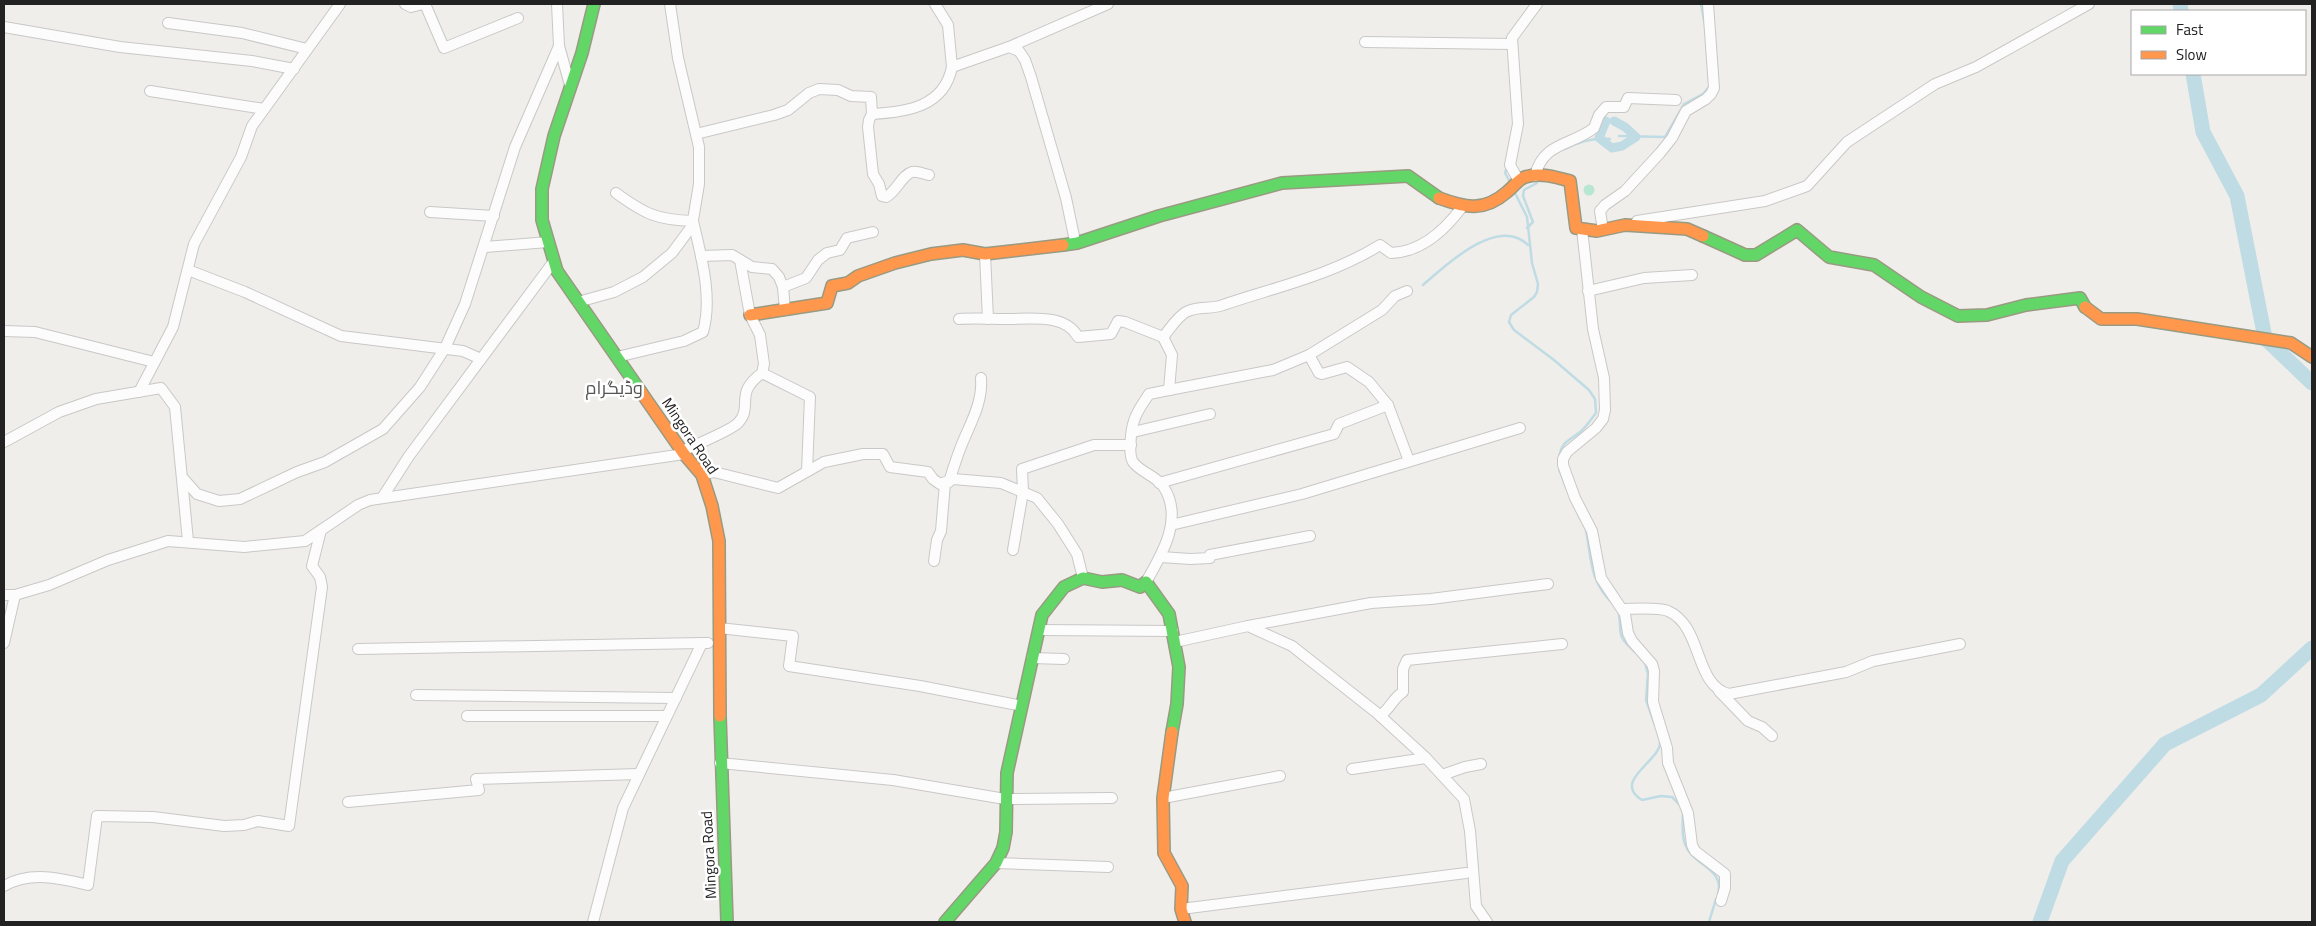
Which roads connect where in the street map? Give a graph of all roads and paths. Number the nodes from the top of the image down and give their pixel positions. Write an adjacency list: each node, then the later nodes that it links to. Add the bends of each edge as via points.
1 (405, 4): 2 (street, via 411,7)
2 (424, 4): 12 (street, via 444,48)
3 (557, 4): 17 (street)
4 (594, 4): 22 (main road, Mingora Road)
5 (670, 4): 27 (street, via 678,58)
6 (937, 4): 20 (street, via 948,25)
7 (1108, 4): 18 (street)
8 (1537, 4): 16 (street, via 1512,38)
9 (1708, 4): 38 (street, via 1714,88 1706,100 1686,111 1672,138 1625,190 1604,205 1600,212)
10 (2089, 4): 36 (street, via 1976,67 1934,84 1847,142 1806,186 1765,201)
11 (335, 5): 19 (street)
12 (518, 18)
13 (168, 23): 19 (street, via 242,34)
14 (4, 27): 21 (street, via 120,47 252,60)
15 (1365, 42): 16 (street)
16 (1512, 44): 30 (street, via 1518,124 1510,165)
17 (558, 46): 22 (street); 34 (street, via 515,147)
18 (1009, 47): 20 (street); 41 (street, via 1019,51 1031,77 1066,198 1074,242)
19 (308, 49): 21 (street)
20 (952, 67): 26 (street, via 949,81 925,104 900,112)
21 (294, 69): 25 (street)
22 (570, 88): 40 (main road, Mingora Road, via 554,136 542,189 542,220)
23 (150, 92): 25 (street)
24 (1676, 100): 29 (street, via 1628,98 1624,107 1606,107 1594,128 1561,144 1540,159)
25 (264, 109): 47 (street, via 252,126 241,157 194,244)
26 (872, 114): 27 (street, via 871,97 819,89 788,110); 28 (street, via 868,127 873,174 882,196 893,193 913,172)
27 (696, 134): 35 (street, via 699,184)
28 (928, 175)
29 (1535, 176): 30 (main road); 37 (main road, via 1550,175 1570,181 1576,228)
30 (1520, 182): 32 (main road, via 1498,200 1478,207)
31 (616, 193): 35 (street, via 644,213 670,221)
32 (1462, 207): 41 (main road, via 1439,198 1408,176 1282,183); 58 (street, via 1443,230 1410,248 1391,253 1380,245 1332,270 1220,306 1199,306 1180,316)
33 (430, 212): 34 (street)
34 (494, 216): 42 (street)
35 (693, 221): 44 (street); 52 (street, via 672,254 643,277 614,292)
36 (1625, 225): 38 (main road); 62 (main road, via 1687,229 1745,255 1756,254 1798,230 1829,257 1874,265 1921,297 1958,316 1987,315 2026,305 2080,298 2086,310 2101,319 2137,319 2291,343)
37 (1582, 229): 38 (main road); 51 (street)
38 (1603, 230)
39 (873, 232): 49 (street, via 847,238 840,250 826,253 818,260 806,278)
40 (548, 242): 42 (street); 46 (main road, Mingora Road)
41 (1077, 243): 43 (main road)
42 (485, 247): 59 (street)
43 (985, 254): 53 (main road, via 963,250 895,263 858,276 848,283 832,286 827,303); 56 (street)
44 (701, 256): 45 (street, via 723,254); 61 (street, via 708,316 703,332 684,341)
45 (740, 260): 49 (street, via 752,267 772,269 780,277); 54 (street)
46 (554, 261): 52 (main road, Mingora Road); 63 (street)
47 (188, 270): 59 (street, via 341,336); 64 (street, via 173,327)
48 (1692, 275): 51 (street, via 1644,278)
49 (783, 287): 53 (street)
50 (1407, 291): 60 (street)
51 (1588, 291): 96 (street, via 1604,378 1605,410 1596,428 1567,452 1563,464 1592,532 1601,578)
52 (578, 302): 61 (main road, Mingora Road)
53 (785, 310): 54 (main road)
54 (750, 314): 65 (street, via 760,335)
55 (959, 319): 56 (street)
56 (988, 319): 58 (street, via 1052,320 1075,332 1078,337 1111,334 1118,322 1125,322)
57 (4, 331): 64 (street, via 35,332)
58 (1163, 337): 67 (street, via 1172,355)
59 (445, 348): 63 (street); 79 (street, via 420,388 383,429 325,462 240,499 219,502 197,494)
60 (1309, 355): 67 (street, via 1273,370); 69 (street, via 1316,370 1322,374 1347,367 1369,382)
61 (618, 357): 75 (main road, Mingora Road)
62 (2312, 357)
63 (481, 359): 83 (street)
64 (154, 362): 68 (street)
65 (762, 373): 75 (street, via 749,384 744,415 737,424); 77 (street, via 810,397)
66 (981, 378): 80 (street, via 982,392 977,408)
67 (1169, 390): 72 (street, via 1149,394 1134,420)
68 (140, 392): 73 (street, via 96,399 59,412); 79 (street, via 161,388 175,407)
69 (1388, 405): 76 (street); 81 (street, via 1339,424 1334,434)
70 (1210, 414): 72 (street)
71 (1520, 428): 76 (street)
72 (1133, 432): 74 (street)
73 (4, 442)
74 (1130, 445): 81 (street, via 1133,462); 82 (street, via 1094,444 1022,469)
75 (683, 452): 78 (main road, Mingora Road); 83 (street)
76 (1409, 461): 84 (street, via 1302,494)
77 (808, 471): 78 (street, via 796,480 772,488 714,472); 80 (street, via 824,462 864,454 883,454 890,467 928,472 937,482)
78 (702, 476): 98 (main road, Mingora Road, via 719,541)
79 (182, 477): 87 (street)
80 (947, 482): 82 (street, via 1001,483); 90 (street)
81 (1159, 482): 84 (street, via 1173,510)
82 (1023, 492): 88 (street); 91 (street, via 1037,498 1058,524 1077,554)
83 (382, 498): 85 (street, via 358,505)
84 (1171, 524): 89 (street)
85 (321, 530): 87 (street, via 305,541 244,547); 131 (street, via 312,566 322,587 289,826 258,821 224,826 154,817 97,816 88,885 56,877 30,878)
86 (1310, 536): 89 (street, via 1210,555 1210,558)
87 (188, 541): 95 (street, via 168,541)
88 (1013, 550)
89 (1161, 557): 92 (street)
90 (934, 562)
91 (1083, 578): 92 (main road, via 1102,582 1122,580 1140,587); 99 (main road, via 1064,587 1042,615)
92 (1146, 582): 100 (main road, via 1169,614)
93 (1548, 584): 97 (street, via 1371,603)
94 (4, 595): 95 (street)
95 (15, 595): 102 (street)
96 (1622, 609): 109 (street, via 1666,610 1675,615 1691,634 1705,671); 132 (street, via 1628,633 1652,664 1653,702 1667,748 1668,763 1688,813 1692,845 1725,874)
97 (1248, 626): 100 (street); 115 (street, via 1292,646)
98 (719, 628): 101 (main road, Mingora Road); 112 (street, via 793,636 789,666)
99 (1039, 630): 100 (street); 107 (main road)
100 (1174, 636): 125 (main road, via 1179,667 1177,704)
101 (719, 642): 103 (street); 118 (main road, Mingora Road)
102 (4, 643)
103 (702, 643): 106 (street); 111 (street)
104 (1562, 644): 115 (street, via 1407,660 1403,670 1403,692)
105 (1960, 644): 109 (street, via 1873,661 1846,672 1729,694)
106 (358, 649)
107 (1032, 658): 108 (street); 112 (main road)
108 (1064, 659)
109 (1718, 690): 116 (street, via 1748,721)
110 (416, 695): 111 (street)
111 (676, 698): 114 (street)
112 (1022, 706): 126 (main road, via 1007,773)
113 (467, 716): 114 (street)
114 (666, 716): 121 (street)
115 (1380, 716): 117 (street)
116 (1772, 736)
117 (1426, 758): 120 (street); 123 (street)
118 (720, 763): 126 (street, via 893,780); 135 (main road, Mingora Road)
119 (1481, 764): 123 (street)
120 (1352, 768)
121 (639, 774): 127 (street, via 476,779 479,790); 134 (street, via 623,808)
122 (1280, 776): 125 (street)
123 (1442, 776): 138 (street, via 1464,799 1476,906)
124 (1112, 798): 126 (street)
125 (1163, 798): 133 (main road, via 1164,853 1182,886)
126 (1005, 799): 128 (main road, via 1006,832)
127 (348, 802)
128 (996, 863): 129 (street); 136 (main road)
129 (1108, 867)
130 (1466, 872): 133 (street)
131 (4, 886)
132 (1721, 901)
133 (1181, 910): 137 (main road)
134 (593, 922)
135 (728, 922)
136 (945, 922)
137 (1185, 922)
138 (1487, 922)

